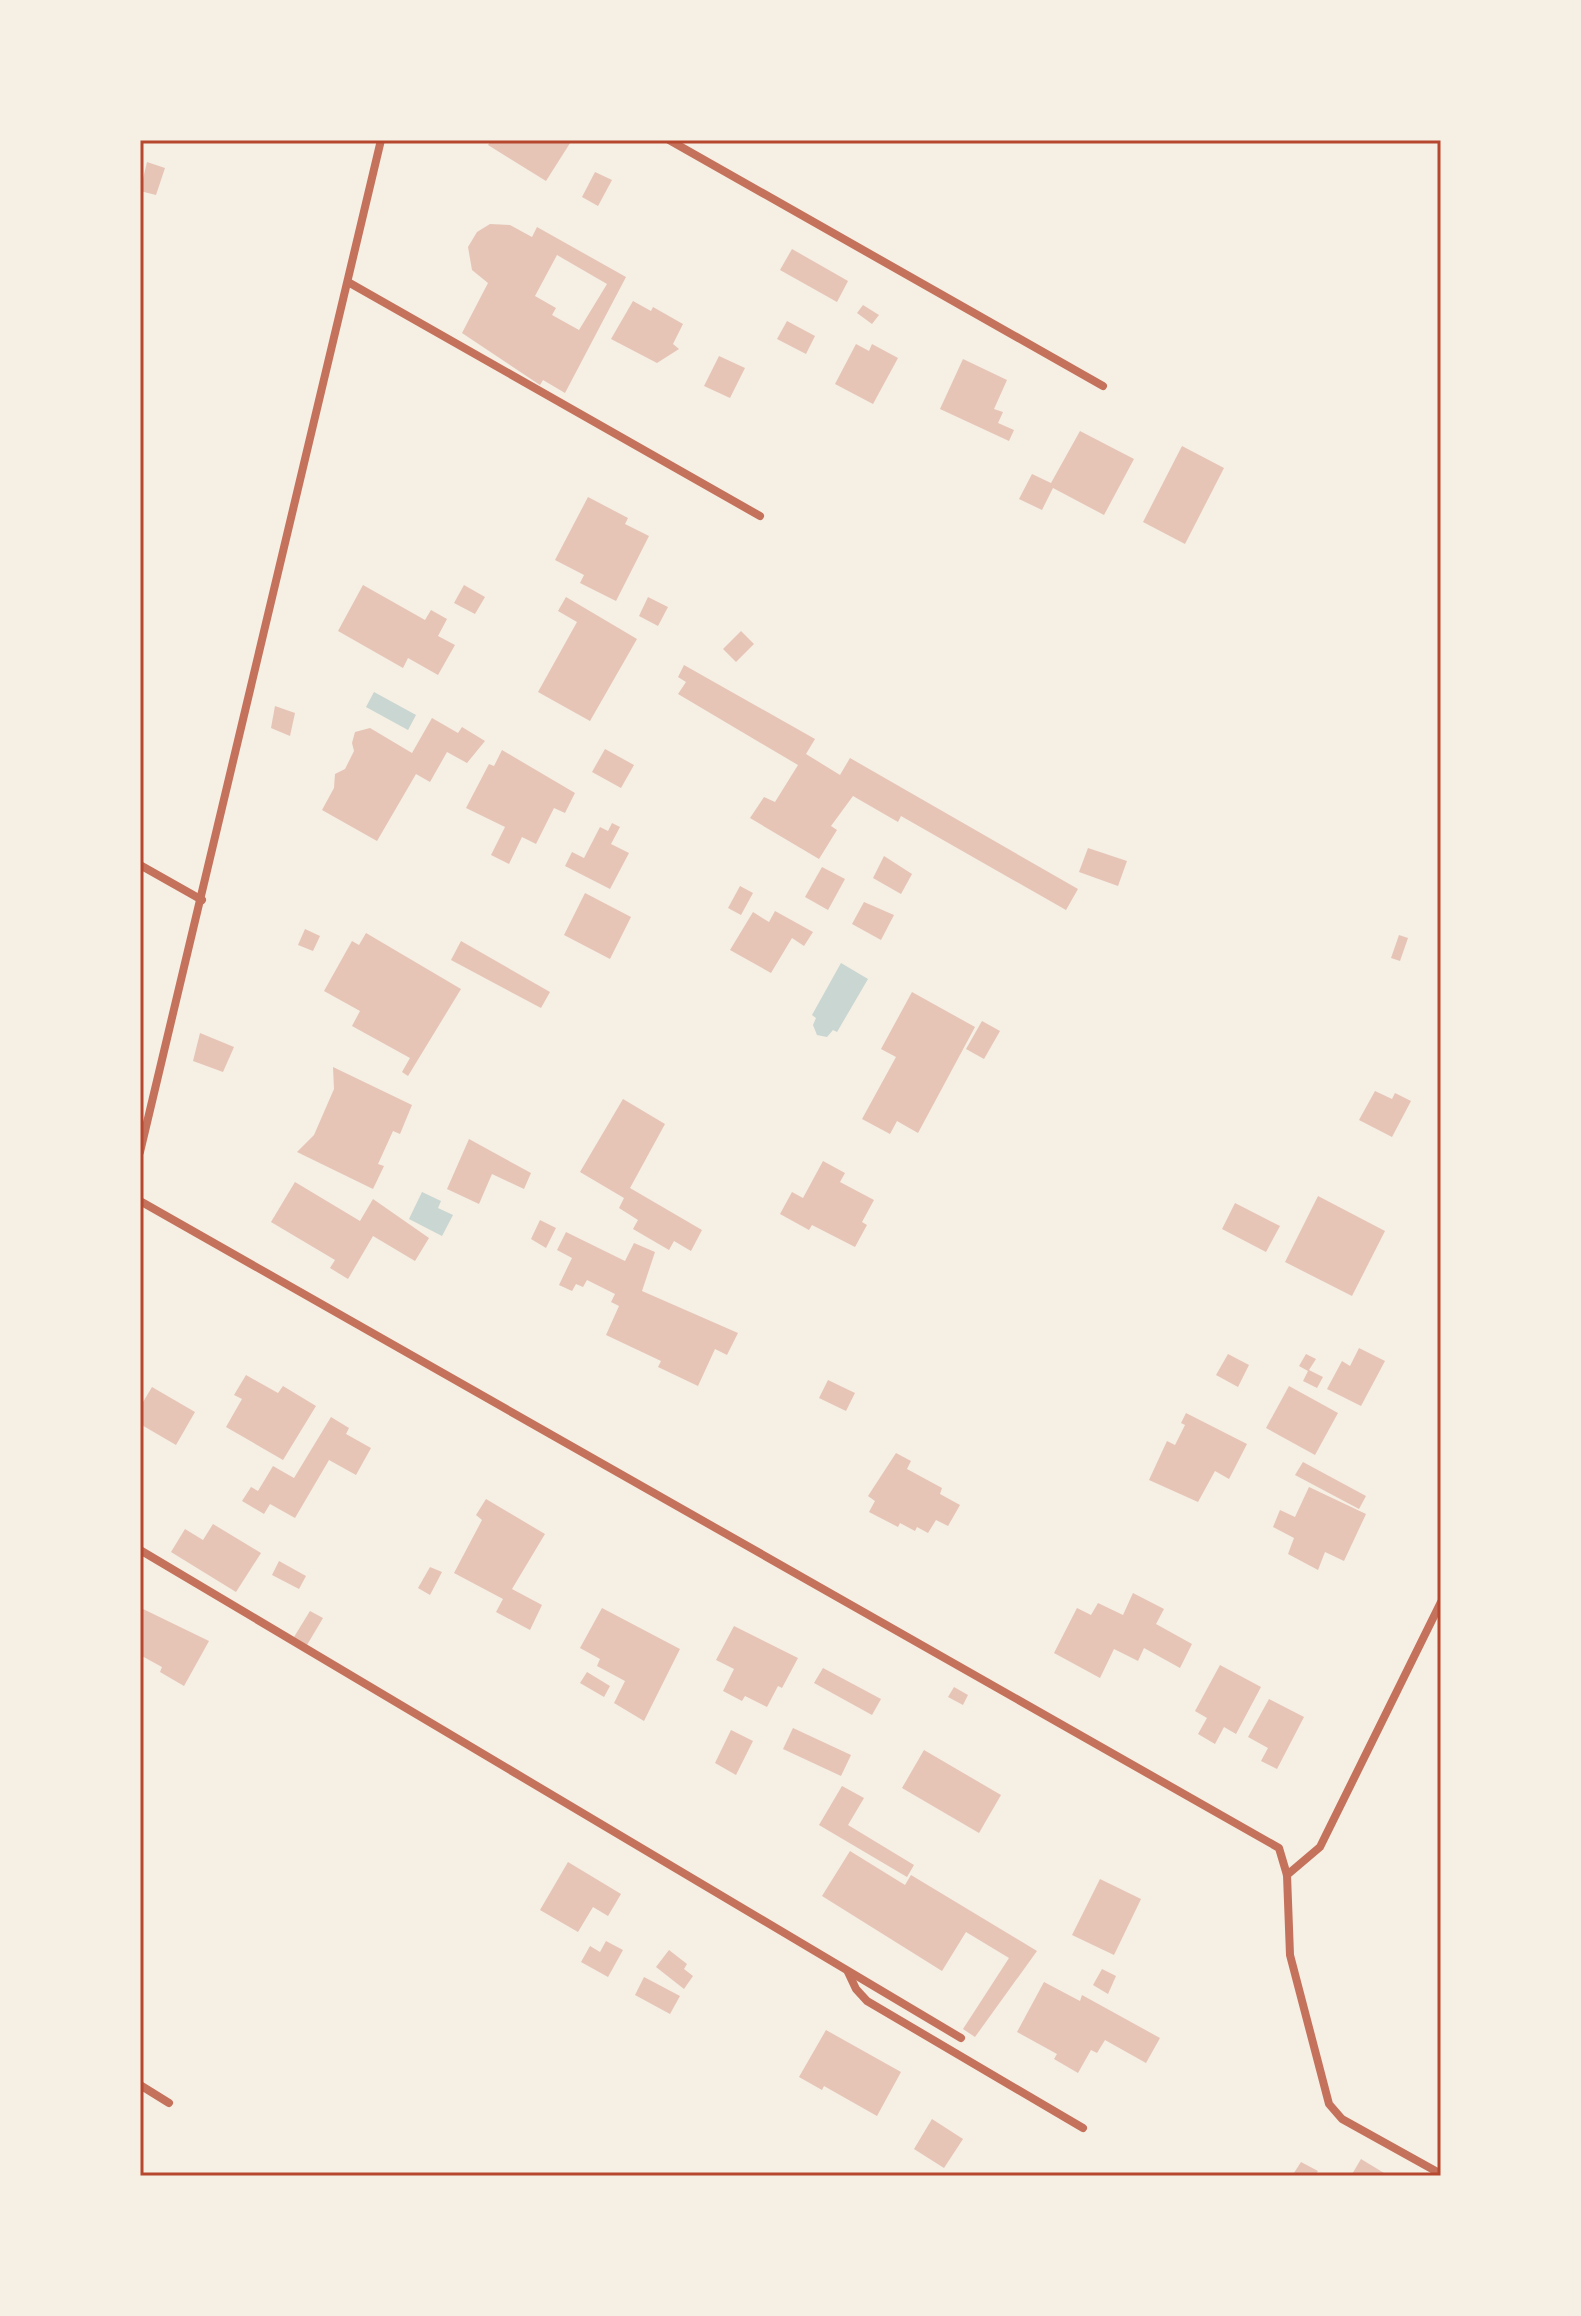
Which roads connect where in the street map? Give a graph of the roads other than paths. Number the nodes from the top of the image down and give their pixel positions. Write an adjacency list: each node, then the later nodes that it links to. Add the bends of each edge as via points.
1 (381, 140): 3 (street)
2 (669, 140): 4 (street)
3 (348, 282): 5 (street); 7 (street)
4 (1103, 386)
5 (760, 516)
6 (140, 865): 7 (street)
7 (202, 900): 8 (street)
8 (140, 1152)
9 (140, 1201): 12 (street, via 1279,1848)
10 (140, 1550): 13 (street)
11 (1441, 1602): 12 (street, via 1320,1847)
12 (1287, 1875): 18 (street, via 1290,1955 1329,2104 1342,2119)
13 (848, 1971): 14 (street); 17 (street, via 867,2001)
14 (961, 2038)
15 (140, 2085): 16 (street)
16 (169, 2103)
17 (1083, 2128)
18 (1441, 2174)

